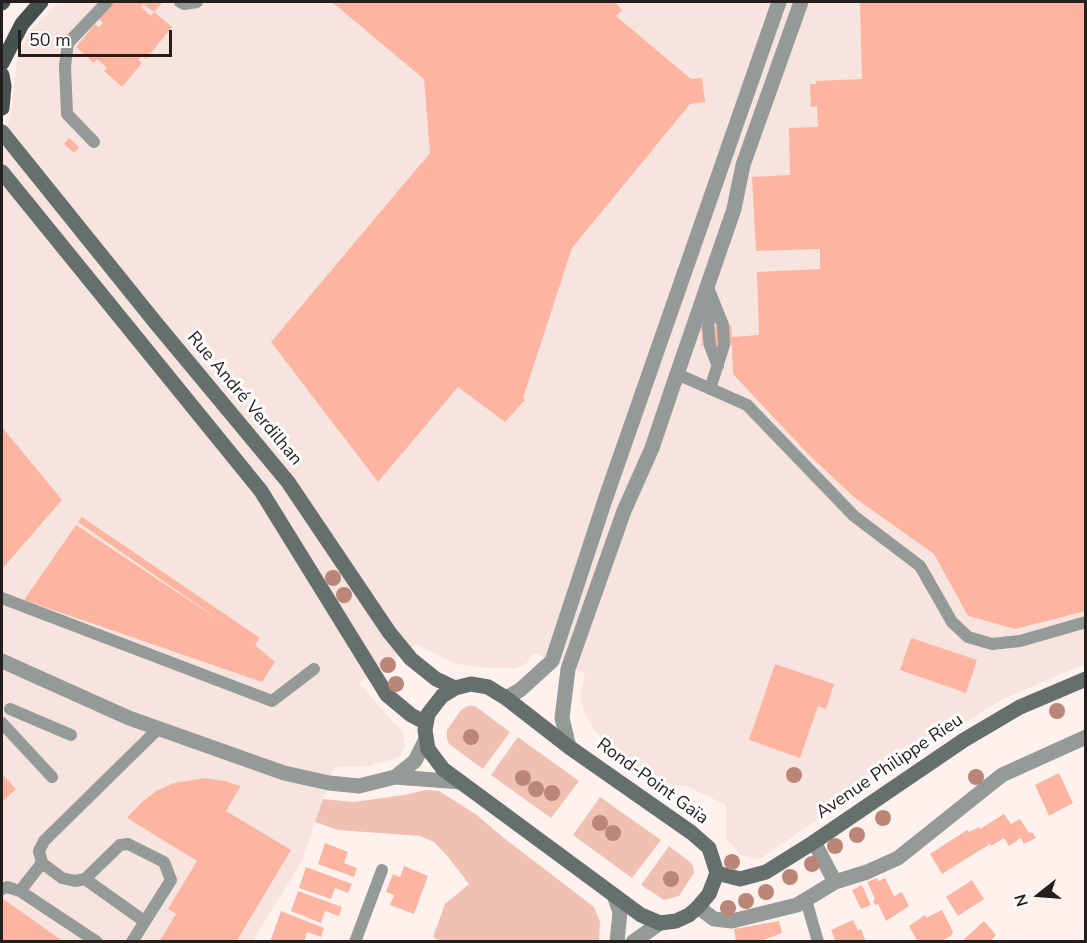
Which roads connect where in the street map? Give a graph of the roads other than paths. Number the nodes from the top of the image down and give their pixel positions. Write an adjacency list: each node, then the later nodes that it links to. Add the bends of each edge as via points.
1 (41, 2): 7 (main road, via 22,24)
2 (107, 2): 11 (lane, via 69,43 65,66 67,114)
3 (180, 2): 4 (lane)
4 (197, 2)
5 (778, 2): 22 (street, via 552,661)
6 (801, 2): 13 (street, via 743,165 734,209)
7 (2, 63)
8 (2, 75): 9 (main road)
9 (2, 108)
10 (2, 132): 21 (street, Rue André Verdilhan, via 288,482 388,632 411,659)
11 (94, 142)
12 (2, 172): 25 (street, via 261,491 387,695)
13 (707, 285): 14 (street); 15 (lane, via 714,304 717,366)
14 (677, 374): 15 (lane); 30 (street, via 568,669 562,718)
15 (710, 389): 17 (lane, via 747,405 854,516 920,566 952,622 968,637 992,644 1020,641)
16 (2, 598): 19 (lane, via 272,701)
17 (1086, 622)
18 (2, 661): 26 (street)
19 (314, 669)
20 (1086, 680): 34 (street, Avenue Philippe Rieu, via 1020,707 964,740)
21 (455, 688): 22 (street, Rond-Point Gaïa, via 471,684 488,687); 25 (street, via 434,705)
22 (506, 698): 30 (street, Rond-Point Gaïa)
23 (4, 711): 27 (lane)
24 (2, 723): 31 (lane)
25 (426, 723): 29 (street)
26 (158, 730): 32 (street, via 284,773 329,783 359,786); 35 (lane, via 44,841 39,851)
27 (71, 735)
28 (1086, 736): 39 (street, via 1002,775 898,858)
29 (426, 739): 32 (street, via 416,761); 33 (street, via 434,759)
30 (569, 747): 37 (street, Rond-Point Gaïa, via 692,832 709,848)
31 (52, 777)
32 (395, 777): 33 (street)
33 (461, 782): 42 (street)
34 (814, 842): 37 (street, Avenue Philippe Rieu, via 766,872 740,879); 39 (street)
35 (42, 863): 38 (lane, via 62,878); 41 (lane)
36 (382, 870): 49 (lane)
37 (717, 873): 44 (street, via 709,894)
38 (85, 879): 45 (lane); 45 (lane, via 120,845 128,844 164,862 171,880)
39 (835, 882): 43 (street)
40 (2, 889): 41 (lane)
41 (20, 891): 47 (lane)
42 (614, 895): 46 (street, via 641,915); 50 (street, via 620,912)
43 (806, 900): 44 (street, via 732,921 714,919); 52 (lane)
44 (698, 906): 46 (street, via 676,921)
45 (144, 921): 48 (lane)
46 (660, 923): 51 (street)
47 (97, 942)
48 (132, 942)
49 (355, 942)
50 (617, 942)
51 (633, 942)
52 (818, 942)

